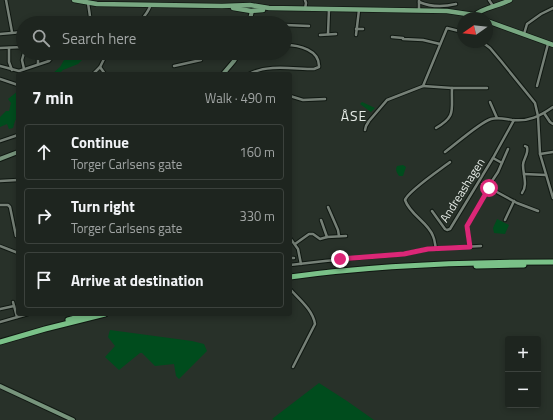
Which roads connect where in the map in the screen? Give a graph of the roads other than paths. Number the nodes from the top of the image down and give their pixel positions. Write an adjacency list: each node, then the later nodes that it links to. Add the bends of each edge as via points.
1 (6, 0): 32 (street)
2 (75, 0): 8 (main road)
3 (305, 0): 15 (street)
4 (452, 0): 11 (street)
5 (489, 0): 12 (street)
6 (510, 0): 12 (main road)
7 (420, 1): 11 (street, via 432,6); 19 (street)
8 (88, 3): 10 (main road); 23 (street)
9 (456, 4): 11 (street)
10 (150, 5): 14 (main road); 24 (street)
11 (452, 5)
12 (494, 7): 21 (main road)
13 (553, 8): 39 (street, via 527,24)
14 (250, 9): 15 (main road); 25 (main road)
15 (304, 9): 16 (main road)
16 (329, 9): 17 (main road); 35 (street)
17 (359, 10): 18 (main road); 29 (street)
18 (366, 10): 19 (main road); 22 (main road)
19 (419, 10): 20 (main road)
20 (457, 12)
21 (483, 12)
22 (457, 14)
23 (90, 16)
24 (145, 16)
25 (250, 16)
26 (493, 24): 39 (main road)
27 (292, 25): 28 (street)
28 (309, 26)
29 (356, 29): 30 (street); 38 (street)
30 (363, 29)
31 (457, 30): 41 (street, via 447,28)
32 (12, 32): 33 (street); 34 (street)
33 (16, 32)
34 (0, 34)
35 (328, 34): 36 (street); 37 (street)
36 (336, 34)
37 (320, 35)
38 (356, 35)
39 (524, 35): 42 (main road)
40 (392, 37): 41 (street)
41 (440, 44): 66 (street)
42 (551, 44): 67 (street)
43 (292, 45): 63 (street, via 302,47 315,56 318,67 273,68)
44 (16, 47): 46 (street)
45 (0, 48): 46 (street)
46 (9, 48): 59 (street)
47 (488, 48): 75 (street, via 532,99)
48 (22, 60): 58 (street)
49 (38, 60): 54 (street)
50 (50, 60): 54 (street)
51 (104, 60): 57 (street)
52 (201, 60): 56 (street)
53 (235, 60): 62 (main road)
54 (38, 64): 58 (street)
55 (0, 66): 59 (street)
56 (174, 66)
57 (100, 67): 60 (street); 61 (street)
58 (24, 69): 59 (street)
59 (12, 70)
60 (95, 72)
61 (104, 72)
62 (225, 72)
63 (254, 72)
64 (0, 79): 65 (street)
65 (16, 83)
66 (423, 86): 68 (street); 80 (street, via 387,100)
67 (537, 86)
68 (452, 88): 69 (street); 79 (street, via 451,115 449,120)
69 (487, 88)
70 (292, 97): 71 (street, via 302,100)
71 (325, 99)
72 (490, 102): 76 (street)
73 (553, 107): 74 (street)
74 (544, 113): 75 (street); 78 (street)
75 (538, 116): 77 (street); 88 (street)
76 (497, 118): 77 (street); 85 (street, via 484,123)
77 (514, 120): 89 (street, Andreashagen)
78 (553, 124)
79 (436, 128)
80 (365, 130)
81 (16, 136): 82 (street)
82 (0, 141)
83 (524, 146): 93 (street, via 528,151 523,163)
84 (508, 149): 92 (street, Andreashagen)
85 (445, 152)
86 (553, 152): 88 (street)
87 (16, 153): 90 (main road)
88 (540, 154): 94 (street)
89 (493, 158): 92 (street, Andreashagen); 105 (street, Andreashagen, via 450,229 445,229)
90 (0, 159)
91 (450, 162): 118 (street, via 405,200 431,232)
92 (502, 163): 97 (street, Andreashagen)
93 (524, 174): 94 (street); 100 (street, via 525,187)
94 (546, 175): 101 (street)
95 (16, 180): 96 (street)
96 (0, 181)
97 (492, 182)
98 (482, 184): 99 (street)
99 (489, 188): 102 (street); 117 (street, via 467,226)
100 (522, 193)
101 (553, 198)
102 (514, 201): 106 (street); 108 (street)
103 (0, 205): 109 (street, via 10,207)
104 (328, 207): 111 (street)
105 (432, 211)
106 (538, 211)
107 (321, 220): 110 (street)
108 (505, 220)
109 (16, 236)
110 (327, 236): 111 (street); 114 (street, via 319,239 309,234)
111 (339, 236): 112 (street)
112 (346, 236)
113 (292, 240): 114 (street)
114 (295, 244): 121 (street)
115 (0, 246): 119 (street)
116 (481, 246): 117 (street)
117 (470, 247): 118 (street)
118 (436, 249): 121 (street)
119 (16, 252)
120 (553, 262): 124 (highway, via 445,263)
121 (301, 264): 122 (street)
122 (292, 265)
123 (553, 265): 125 (highway, via 430,267)
124 (292, 277)
125 (292, 280)
126 (292, 291): 138 (street, via 311,312 315,324)
127 (13, 302): 128 (street)
128 (14, 306): 129 (street); 130 (street)
129 (0, 310)
130 (16, 313)
131 (21, 316): 134 (street)
132 (83, 316): 136 (highway)
133 (98, 316): 137 (highway)
134 (17, 317): 135 (street)
135 (0, 322)
136 (0, 339)
137 (0, 342)
138 (293, 367)
139 (0, 386): 140 (main road)
140 (73, 420)

